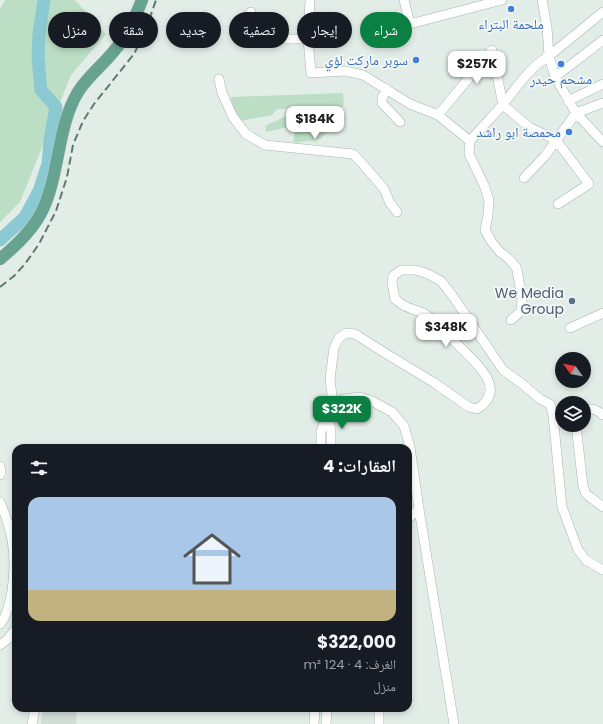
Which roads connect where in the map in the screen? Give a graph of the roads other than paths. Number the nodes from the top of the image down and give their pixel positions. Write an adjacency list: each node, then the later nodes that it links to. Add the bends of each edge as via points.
1 (142, 0): 27 (main road, via 124,37 84,83 73,102 43,210 20,241)
2 (310, 0): 6 (street)
3 (404, 0): 4 (street, via 410,24)
4 (502, 0)
5 (542, 0): 10 (street)
6 (309, 12)
7 (603, 12): 10 (street)
8 (603, 40): 11 (street)
9 (309, 48): 14 (street, via 311,73 345,71 363,75)
10 (549, 56): 11 (street); 17 (street, via 540,61)
11 (555, 77): 15 (street)
12 (219, 78): 26 (street, via 232,117 246,134 266,145 353,154 384,189)
13 (603, 84): 15 (street)
14 (387, 89): 19 (street, via 410,104); 20 (street, via 382,103)
15 (568, 101): 18 (street)
16 (603, 104): 18 (street)
17 (503, 105): 19 (street, via 492,50); 21 (street, via 529,127); 22 (street)
18 (576, 113): 21 (street); 23 (street)
19 (438, 115): 22 (street)
20 (400, 122)
21 (556, 140): 24 (street); 25 (street, via 589,184)
22 (470, 141): 29 (street, via 469,154 489,200 485,230 491,241 517,270 522,299 521,311)
23 (603, 142)
24 (524, 178)
25 (558, 204)
26 (397, 212)
27 (0, 259)
28 (603, 313): 30 (street)
29 (511, 320)
30 (570, 328)
31 (332, 404): 33 (street); 38 (street, via 360,397 372,401 392,412 404,426); 47 (street, via 330,379 334,348 346,333 356,334 469,407 477,409 483,405 489,396 490,386 481,369 436,322 395,298 393,276 401,270 416,270 441,281 503,370 550,404 562,507 578,550 586,560)
32 (591, 408): 34 (street)
33 (327, 415): 36 (street, via 321,432); 37 (street)
34 (603, 415)
35 (577, 432): 43 (street, via 583,486 586,494)
36 (321, 444)
37 (331, 444)
38 (409, 444)
39 (412, 461): 44 (street)
40 (0, 466): 41 (street)
41 (0, 475)
42 (0, 502): 46 (street)
43 (603, 507)
44 (419, 509): 45 (street); 60 (street)
45 (412, 515)
46 (12, 540)
47 (603, 570)
48 (12, 588): 49 (street, via 5,617)
49 (0, 624)
50 (12, 634): 51 (street)
51 (0, 645)
52 (34, 712): 56 (street)
53 (315, 712): 57 (street)
54 (327, 712): 58 (street)
55 (379, 712): 59 (street)
56 (32, 724)
57 (314, 724)
58 (326, 724)
59 (379, 724)
60 (454, 724)

